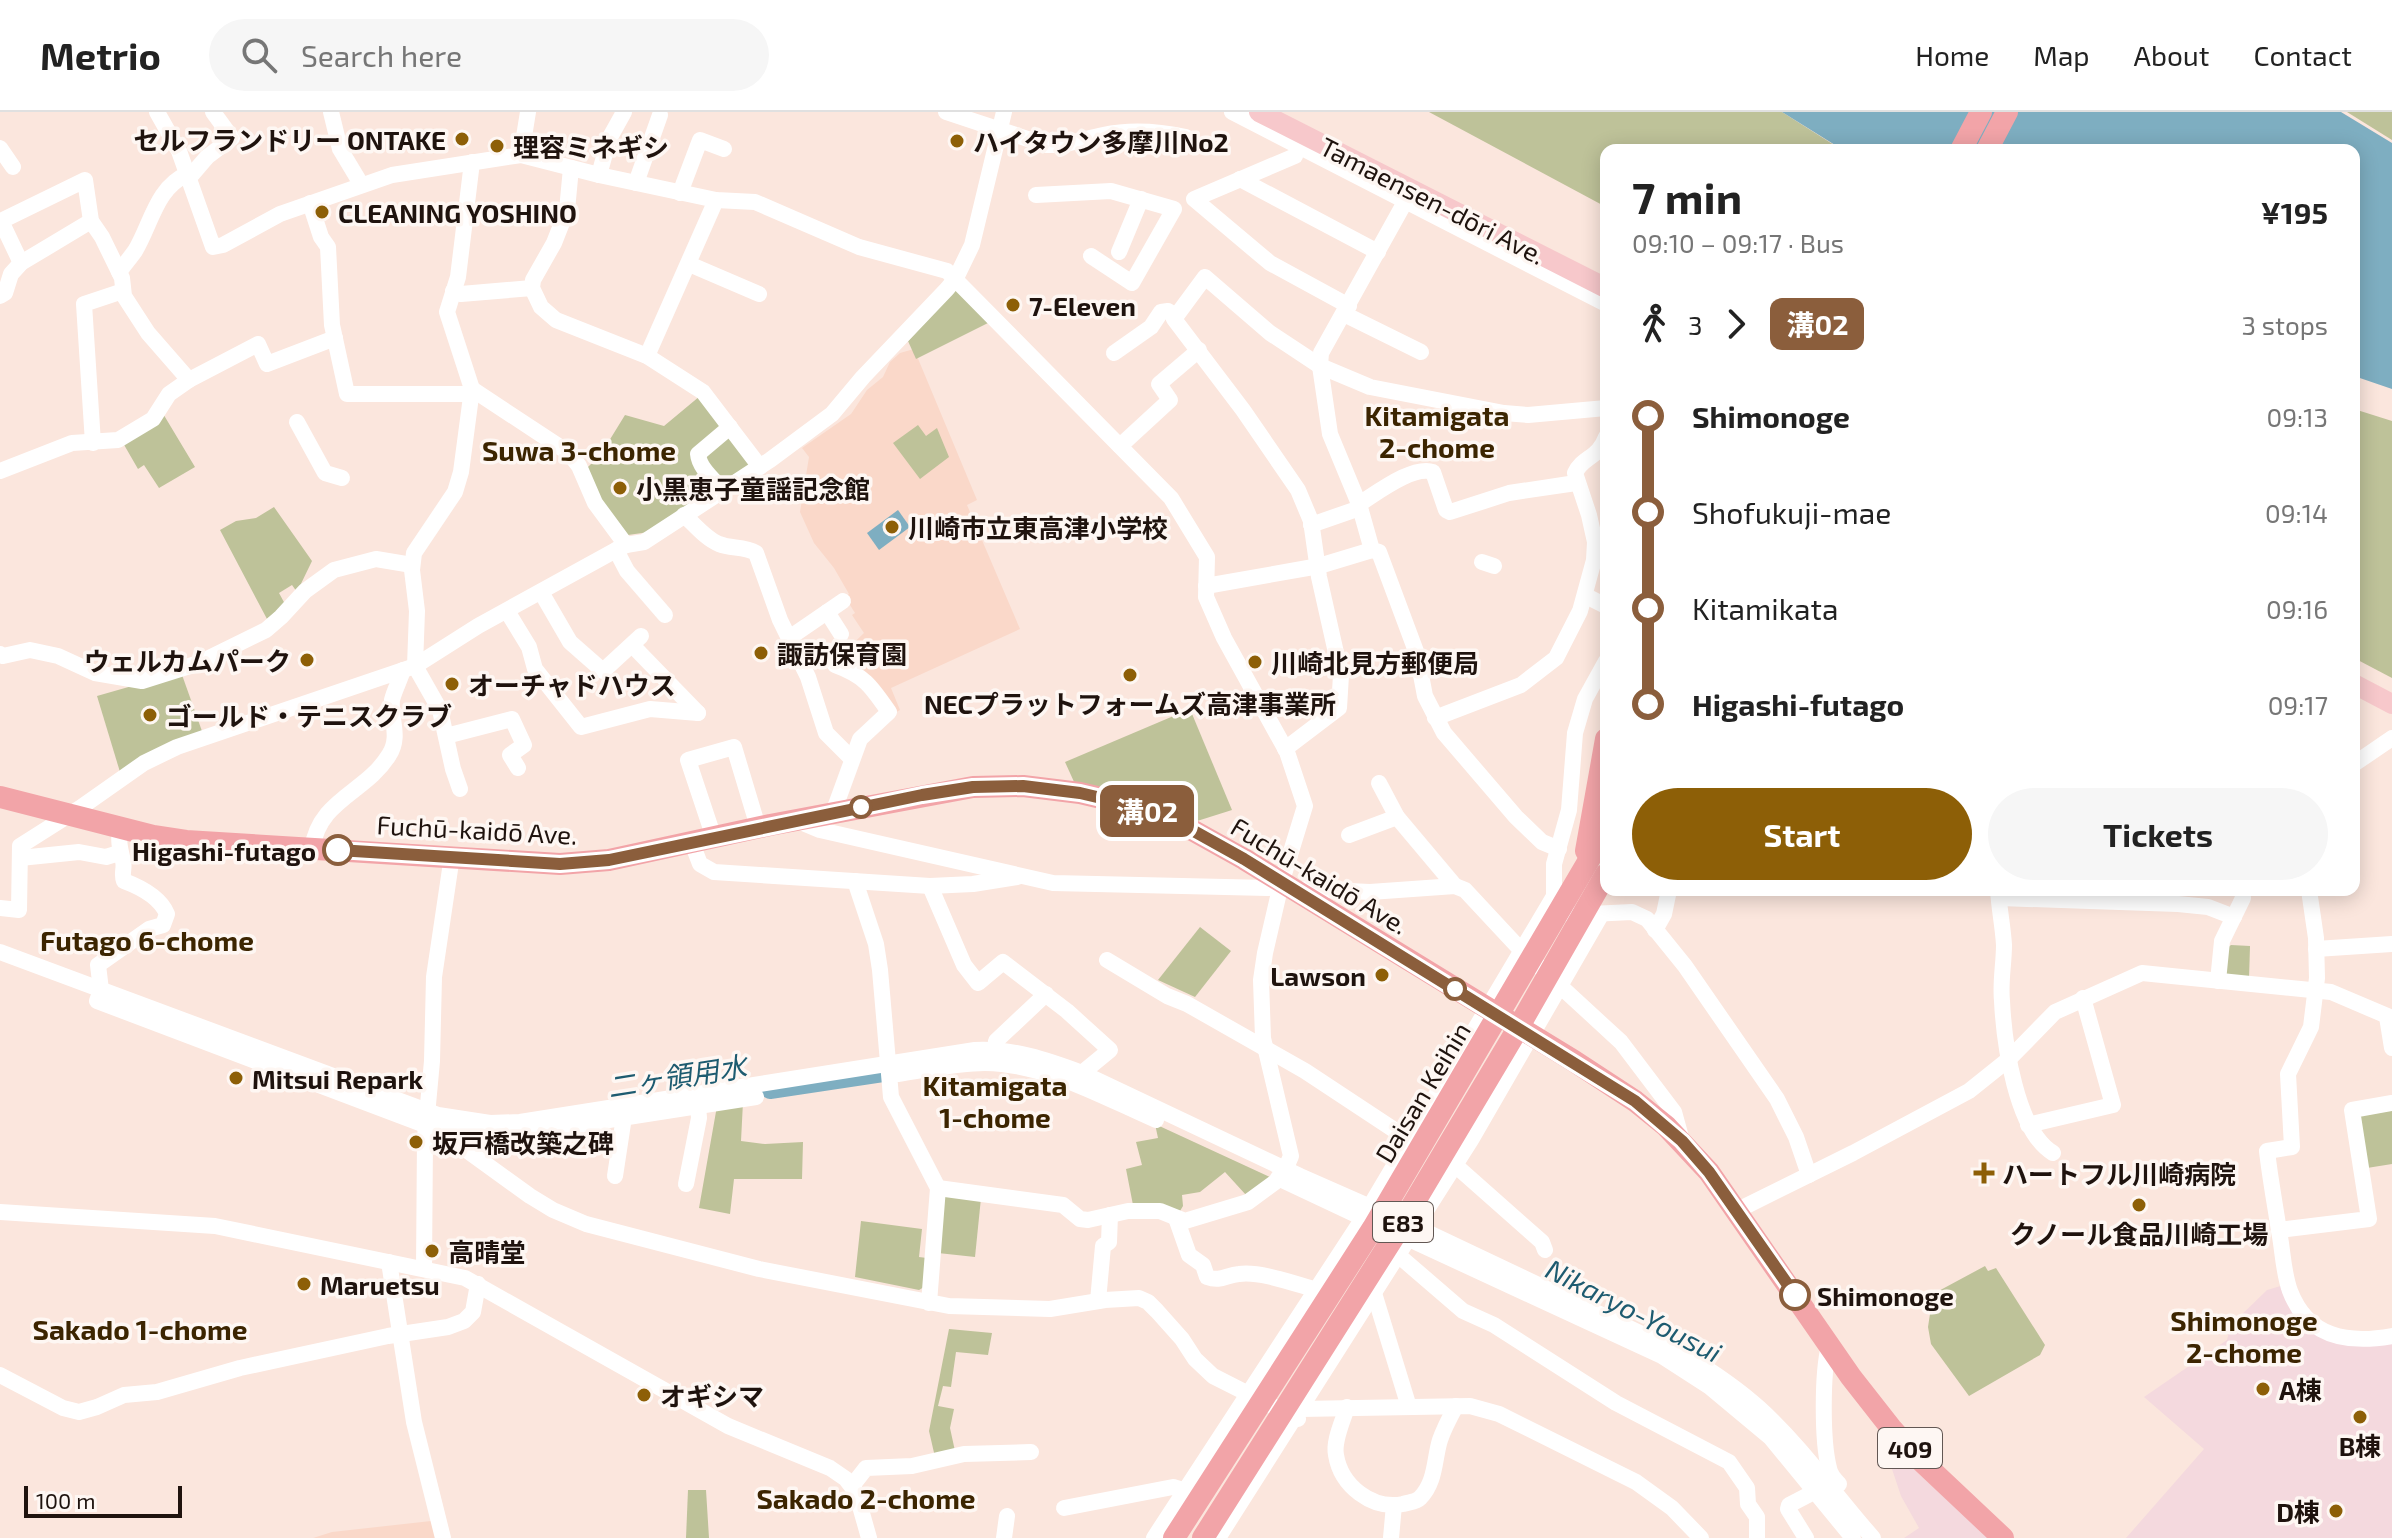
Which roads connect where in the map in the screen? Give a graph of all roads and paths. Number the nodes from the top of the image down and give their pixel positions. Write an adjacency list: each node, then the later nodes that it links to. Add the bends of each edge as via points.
1 (157, 112): 25 (street)
2 (213, 112): 25 (street, via 232,138)
3 (331, 112): 28 (street, via 340,149)
4 (528, 112): 19 (street)
5 (624, 112): 24 (street)
6 (946, 112): 13 (street)
7 (1004, 112): 13 (street)
8 (1232, 112): 33 (street)
9 (1259, 112): 43 (main road, Tamaensen-dōri Ave.)
10 (1981, 112): 15 (highway)
11 (2007, 112): 16 (highway)
12 (660, 115): 27 (street)
13 (1000, 129): 14 (street, via 1062,146 1104,134 1154,130); 42 (street, via 972,245)
14 (1186, 137)
15 (1964, 144)
16 (1990, 144)
17 (0, 148): 22 (street)
18 (724, 149): 29 (street, via 700,140)
19 (521, 155): 21 (street); 23 (street)
20 (1295, 156): 26 (street)
21 (472, 162): 28 (street); 46 (street)
22 (13, 167)
23 (571, 168): 24 (street); 44 (street, via 567,210)
24 (599, 175): 27 (street)
25 (189, 176): 34 (street, via 213,247); 41 (street, via 176,179 166,190)
26 (1240, 179): 37 (street); 50 (street, via 1194,199 1270,263)
27 (636, 183): 29 (street)
28 (361, 184): 34 (street)
29 (680, 193): 32 (street)
30 (1036, 195): 31 (street, via 1111,191)
31 (1141, 199): 36 (street); 38 (street, via 1174,209 1132,283)
32 (716, 200): 40 (street); 42 (street, via 755,202 859,247)
33 (1405, 202): 37 (street); 49 (street)
34 (310, 203): 52 (street, via 328,247)
35 (91, 221): 39 (street); 39 (street, via 85,180 1,221); 41 (street)
36 (1119, 252)
37 (1378, 252): 50 (street)
38 (1091, 256)
39 (21, 263): 48 (street)
40 (689, 264): 47 (street); 56 (street)
41 (119, 272): 45 (street)
42 (956, 278): 64 (street); 66 (street, via 841,406)
43 (1600, 285)
44 (532, 288): 46 (street); 56 (street, via 541,307 556,320)
45 (123, 291): 58 (street, via 133,313); 63 (street, via 84,304)
46 (453, 291): 59 (street, via 448,319)
47 (759, 294)
48 (0, 296)
49 (1600, 301)
50 (1347, 310): 54 (street); 57 (street, via 1321,353)
51 (1176, 316): 53 (street); 55 (street, via 1161,312 1151,327); 57 (street, via 1207,277 1270,333)
52 (335, 338): 58 (street, via 267,364 258,344); 59 (street, via 347,394)
53 (1199, 350): 64 (street, via 1159,384 1170,400); 73 (street, via 1298,490)
54 (1421, 352)
55 (1114, 353)
56 (647, 356): 62 (street, via 703,392)
57 (1320, 366): 60 (street, via 1370,387 1504,413); 71 (street, via 1330,434)
58 (189, 380): 63 (street, via 169,394 153,419 118,440)
59 (471, 391): 74 (street, via 569,453); 76 (street, via 459,484 414,553)
60 (1600, 409)
61 (297, 422): 68 (street, via 325,473)
62 (730, 427): 66 (street); 70 (street, via 697,459)
63 (93, 443): 67 (street, via 72,443)
64 (1120, 446): 78 (street, via 1171,498 1207,557)
65 (1600, 451): 69 (street, via 1577,467)
66 (760, 467): 70 (street)
67 (0, 471)
68 (342, 478)
69 (1576, 483): 71 (street, via 1509,493 1450,512 1433,472 1426,469 1414,471); 80 (street, via 1595,542)
70 (723, 490): 72 (street)
71 (1359, 506): 73 (street); 75 (street)
72 (684, 515): 74 (street, via 644,542); 87 (street, via 721,545 756,553)
73 (1311, 525): 77 (street)
74 (621, 547): 79 (street); 85 (street, via 627,571)
75 (1372, 550): 77 (street); 94 (street, via 1379,552 1396,595)
76 (412, 565): 88 (street, via 376,559 334,570 266,630 199,663 142,681 95,673 30,650); 90 (street, via 417,611)
77 (1319, 566): 78 (street); 97 (street, via 1341,675 1339,708)
78 (1206, 586): 97 (street, via 1224,638)
79 (541, 592): 83 (street); 83 (street, via 570,642 603,671 636,641 698,713 650,709 581,727 535,669 529,647)
80 (1586, 596): 82 (street); 94 (street, via 1548,665 1508,691)
81 (843, 601): 84 (street)
82 (1600, 603)
83 (507, 611): 90 (street)
84 (827, 612): 86 (street); 87 (street)
85 (665, 615)
86 (841, 634)
87 (789, 638): 98 (street, via 826,733)
88 (0, 654)
89 (835, 665): 98 (street, via 865,680 889,712 860,739)
90 (409, 668): 95 (street, via 440,710); 106 (street, via 159,754); 114 (street, via 392,700 396,734 389,756 324,815)
91 (1600, 672): 115 (street, via 1575,733 1572,788)
92 (2360, 687): 93 (main road)
93 (2392, 704)
94 (1435, 718): 115 (street, via 1516,817 1542,842)
95 (446, 736): 100 (street, via 512,719 524,745 510,755); 103 (street)
96 (2392, 738): 99 (street)
97 (1285, 749): 126 (street, via 1305,806)
98 (851, 758): 105 (street)
99 (2360, 760)
100 (518, 768)
101 (1600, 779): 120 (highway)
102 (1379, 783): 107 (street)
103 (460, 789)
104 (0, 797): 106 (highway, Fuchū-kaidō Ave. / 409)
105 (833, 813): 108 (highway, Fuchū-kaidō Ave. / 409); 126 (highway, Fuchū-kaidō Ave. / 409, via 973,787 1080,793 1183,825)
106 (68, 816): 110 (highway, Fuchū-kaidō Ave. / 409); 118 (street, via 20,846)
107 (1397, 817): 111 (street); 125 (street)
108 (796, 820): 109 (highway, Fuchū-kaidō Ave. / 409); 121 (street)
109 (758, 827): 113 (highway, Fuchū-kaidō Ave. / 409); 113 (street, via 734,747 688,760)
110 (120, 828): 114 (highway, Fuchū-kaidō Ave. / 409, via 186,841); 117 (street)
111 (1349, 835)
112 (1600, 840): 120 (highway, Daisan Keihin / E83)
113 (703, 841): 119 (highway, Fuchū-kaidō Ave. / 409, via 585,863); 123 (street, via 700,864 714,872)
114 (312, 849): 119 (highway, Fuchū-kaidō Ave. / 409)
115 (1559, 849): 132 (street, via 1554,864)
116 (0, 852): 118 (street)
117 (119, 853): 118 (street); 147 (street, via 124,881 163,905 167,914 163,925 98,965)
118 (19, 855): 133 (street, via 19,910)
119 (452, 856): 162 (street, via 436,956)
120 (1582, 868): 132 (highway, Daisan Keihin / E83)
121 (1020, 876): 124 (street); 126 (street, via 1053,883)
122 (1600, 878): 132 (highway, Daisan Keihin / E83)
123 (855, 881): 124 (street); 156 (street, via 878,957)
124 (930, 886): 146 (street, via 964,965 978,983 1003,962)
125 (1455, 886): 126 (street, via 1370,892); 139 (street, via 1465,890)
126 (1290, 889): 149 (highway, Fuchū-kaidō Ave. / 409); 153 (street, via 1265,953)
127 (1668, 896): 136 (street)
128 (1998, 896): 155 (street)
129 (2034, 896): 135 (street, via 2208,907)
130 (2243, 896): 135 (street)
131 (2310, 896): 138 (street)
132 (1574, 898): 134 (street); 134 (street); 136 (street, via 1632,912); 139 (street); 142 (street); 144 (street); 213 (highway, Daisan Keihin / E83, via 1373,1228); 215 (highway, Daisan Keihin / E83, via 1514,1035 1401,1225)
133 (0, 908)
134 (1570, 915): 142 (street, via 1571,922)
135 (2234, 917): 143 (street, via 2222,941)
136 (1655, 930): 170 (street, via 1777,1099)
137 (2392, 944): 138 (street)
138 (2316, 949): 145 (street)
139 (1521, 950): 142 (street); 149 (street)
140 (0, 952): 147 (street)
141 (1107, 960): 153 (street)
142 (1539, 966): 144 (street); 149 (street)
143 (2218, 981): 145 (street); 148 (street, via 2149,972)
144 (1561, 985): 151 (street); 166 (street, via 1628,1051 1674,1112)
145 (2316, 991): 150 (street, via 2331,992); 179 (street, via 2311,1027 2288,1074 2292,1147 2267,1151)
146 (1046, 994): 154 (street, via 996,1041); 157 (street, via 1110,1050)
147 (99, 996): 162 (street)
148 (2083, 998): 155 (street, via 2055,1012); 163 (street, via 2113,1105)
149 (1501, 1017): 151 (highway, Fuchū-kaidō Ave. / 409); 165 (street); 176 (street, via 1458,1118)
150 (2390, 1018): 152 (street)
151 (1532, 1035): 166 (highway, Fuchū-kaidō Ave. / 409, via 1635,1101); 168 (street)
152 (2392, 1048)
153 (1265, 1049): 165 (street); 169 (street, via 1291,1156)
154 (994, 1056): 156 (street); 157 (street, via 1047,1060); 169 (street, via 1056,1076)
155 (2009, 1059): 163 (street); 170 (street, via 1969,1091)
156 (888, 1071): 162 (street, via 688,1094 520,1122); 173 (street, via 901,1121)
157 (1082, 1073): 169 (street)
158 (756, 1097): 160 (street)
159 (2392, 1103): 179 (street, via 2352,1110 2369,1219)
160 (698, 1106): 161 (street); 172 (street)
161 (624, 1117): 164 (street); 171 (street)
162 (425, 1122): 164 (street); 184 (street)
163 (2028, 1125): 167 (street, via 2041,1146)
164 (467, 1141): 189 (street, via 530,1196 586,1224 713,1259)
165 (1411, 1141): 176 (street)
166 (1682, 1141): 174 (highway, Fuchū-kaidō Ave. / 409)
167 (2053, 1153)
168 (1455, 1165): 180 (street); 181 (street)
169 (1283, 1174): 176 (street); 178 (street, via 1248,1202 1185,1221)
170 (1809, 1175): 174 (street)
171 (615, 1176)
172 (686, 1184)
173 (938, 1188): 177 (street, via 1063,1205 1080,1219); 189 (street)
174 (1738, 1210): 192 (highway, Fuchū-kaidō Ave. / 409)
175 (0, 1212): 183 (street, via 215,1226)
176 (1379, 1214): 180 (street); 186 (street); 202 (street)
177 (1110, 1215): 178 (street, via 1160,1211); 188 (street)
178 (1176, 1218): 186 (street, via 1189,1255 1203,1265 1207,1277 1218,1281 1239,1274)
179 (2279, 1230): 191 (street, via 2290,1290 2308,1320 2337,1338)
180 (1412, 1233): 182 (street); 203 (street, via 1676,1364 1770,1437 1801,1472); 203 (street, via 1719,1375 1758,1408)
181 (1545, 1250)
182 (1398, 1255): 187 (street); 219 (street, via 1463,1311 1616,1403 1729,1462 1747,1488 1748,1504 1757,1517)
183 (389, 1262): 184 (street); 190 (street)
184 (424, 1269): 185 (street)
185 (478, 1284): 190 (street, via 473,1312 464,1321); 201 (street, via 728,1426 821,1464)
186 (1317, 1290): 194 (street)
187 (1374, 1293): 197 (street); 198 (street)
188 (1098, 1301): 189 (street, via 1050,1309); 194 (street, via 1148,1302 1213,1376)
189 (929, 1303)
190 (399, 1335): 193 (street, via 240,1368 157,1392 124,1395 79,1412); 209 (street)
191 (2392, 1336)
192 (1829, 1346): 203 (street); 224 (highway, Fuchū-kaidō Ave. / 409, via 1917,1457)
193 (0, 1375)
194 (1251, 1393): 198 (street); 200 (street)
195 (1456, 1406): 197 (street); 206 (street, via 1424,1493 1418,1501); 218 (street, via 1499,1414 1628,1477 1672,1508)
196 (1347, 1407): 197 (street); 198 (street); 206 (street, via 1335,1453 1340,1466 1363,1497)
197 (1409, 1407)
198 (1299, 1414): 205 (street)
199 (1031, 1452): 201 (street, via 964,1454 912,1466 866,1468)
200 (1201, 1469): 202 (street); 204 (street)
201 (849, 1483): 210 (street, via 860,1501)
202 (1224, 1484): 205 (street); 214 (street); 215 (street)
203 (1822, 1484): 220 (street, via 1789,1505); 221 (street); 222 (street); 223 (street)
204 (1186, 1491): 207 (street, via 1173,1487); 212 (street)
205 (1244, 1497): 216 (street)
206 (1394, 1505): 217 (street)
207 (1064, 1508)
208 (1007, 1516): 211 (street)
209 (443, 1538)
210 (869, 1538)
211 (1004, 1538)
212 (1154, 1538)
213 (1174, 1538)
214 (1183, 1538)
215 (1201, 1538)
216 (1218, 1538)
217 (1391, 1538)
218 (1701, 1538)
219 (1757, 1538)
220 (1806, 1538)
221 (1853, 1538)
222 (1873, 1538)
223 (1884, 1538)
224 (2003, 1538)

